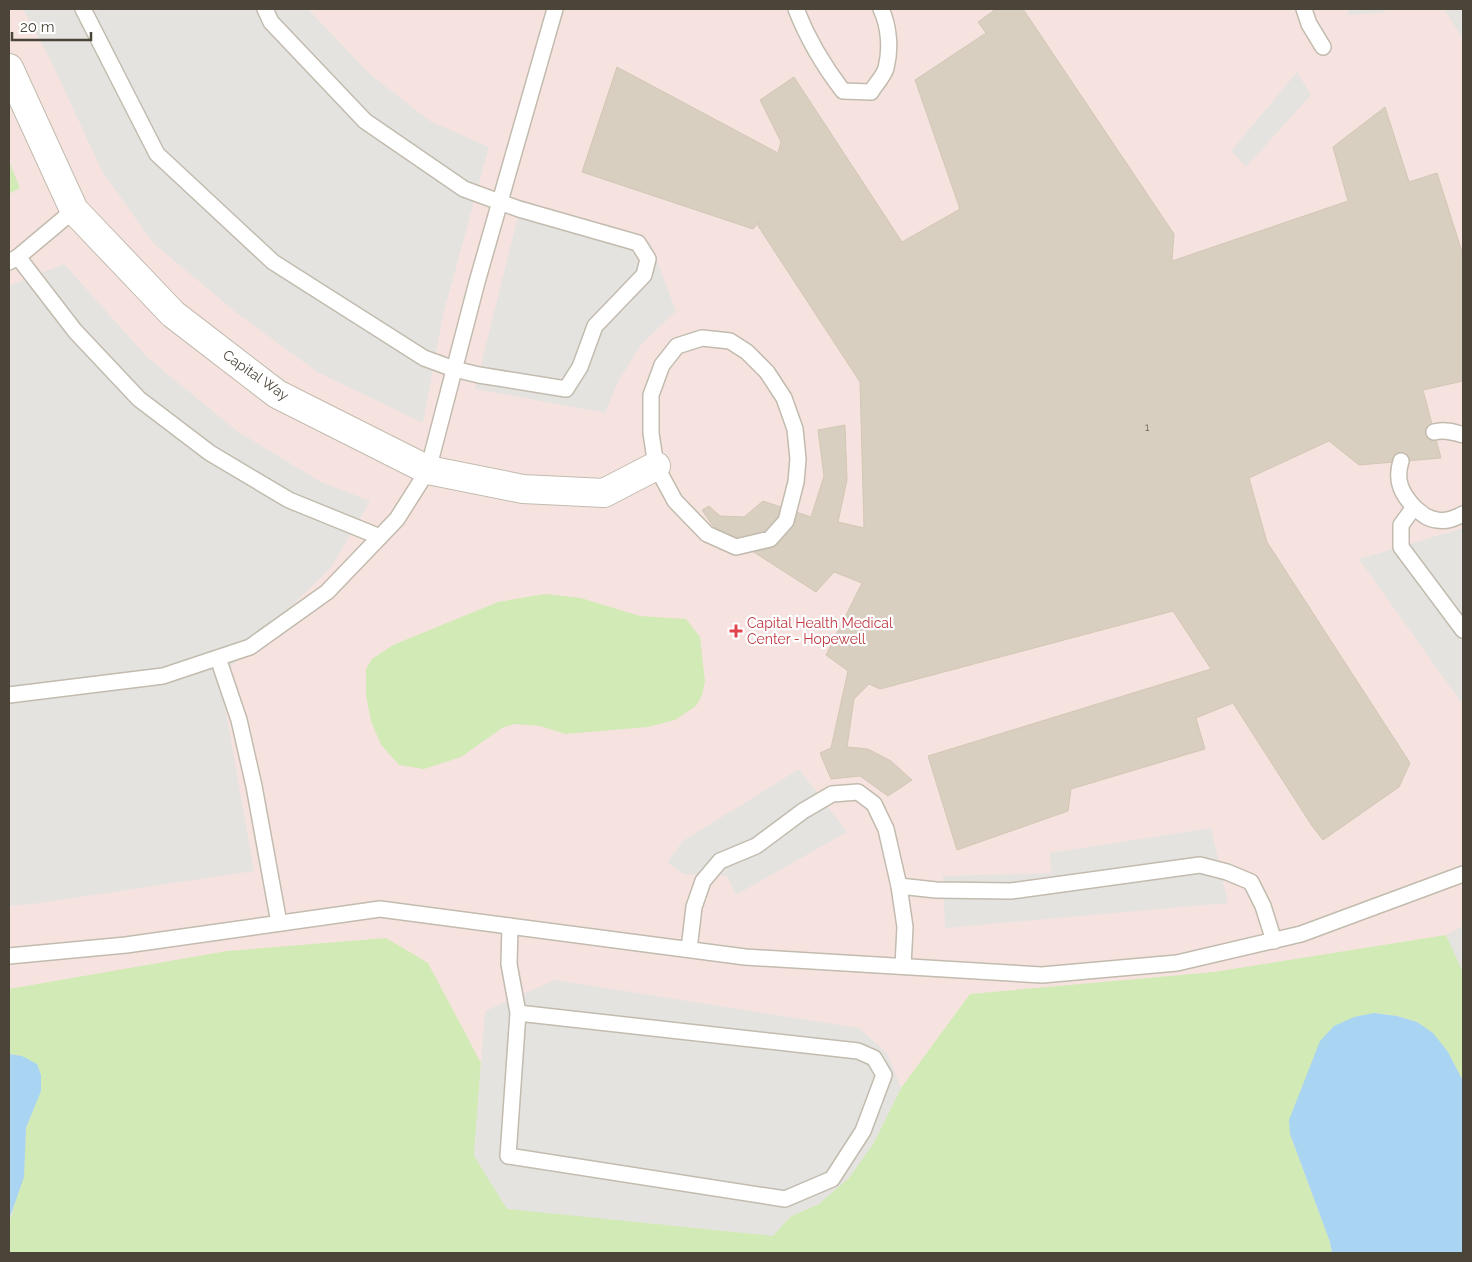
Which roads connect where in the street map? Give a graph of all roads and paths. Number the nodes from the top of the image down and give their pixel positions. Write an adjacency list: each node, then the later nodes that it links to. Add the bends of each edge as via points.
1 (83, 9): 12 (lane, via 157,154 273,262 424,358)
2 (265, 9): 9 (lane, via 271,22 365,121 464,188)
3 (555, 9): 9 (lane)
4 (796, 9): 5 (lane, via 824,67 843,91 871,92 886,69 887,22)
5 (880, 9)
6 (1304, 9): 7 (lane, via 1309,24)
7 (1324, 47)
8 (9, 68): 10 (street, Capital Way)
9 (500, 202): 12 (lane); 12 (lane, via 638,243 648,259 644,276 595,326 580,367 566,389)
10 (74, 210): 11 (lane); 17 (street, Capital Way, via 173,314 277,394)
11 (13, 259): 20 (lane, via 139,399 210,453 289,500)
12 (454, 369): 17 (lane)
13 (1434, 432): 14 (lane, via 1439,430)
14 (1463, 435)
15 (1402, 461): 18 (lane, via 1399,483 1404,496)
16 (656, 466): 16 (lane, via 675,501 707,534 736,546 770,539 786,521 798,459 795,429 784,398 767,372 730,341 702,338 677,346 662,365 651,395 651,433); 17 (street, Capital Way, via 604,493 522,489)
17 (428, 470): 20 (lane, via 398,519)
18 (1414, 507): 19 (lane, via 1424,516 1438,520 1452,520); 21 (lane, via 1401,525 1401,547)
19 (1463, 514)
20 (380, 538): 22 (lane, via 327,592 250,647)
21 (1463, 630)
22 (218, 658): 23 (lane, via 163,676); 26 (lane, via 239,720 250,767)
23 (9, 695)
24 (1462, 876): 28 (lane)
25 (900, 886): 28 (lane, via 1011,891 1200,865 1251,882); 29 (lane, via 886,829 874,804 858,792 832,794 756,846 720,861 703,881 694,907); 31 (lane, via 905,927)
26 (279, 923): 27 (lane, via 380,909); 30 (lane, via 126,945)
27 (510, 926): 29 (lane); 32 (lane, via 509,964)
28 (1274, 941): 31 (lane, via 1178,963 1042,975)
29 (688, 949): 31 (lane)
30 (9, 956)
31 (903, 966)
32 (518, 1013): 32 (lane, via 508,1156 785,1199 832,1179 864,1131 884,1075 874,1058 858,1050)

